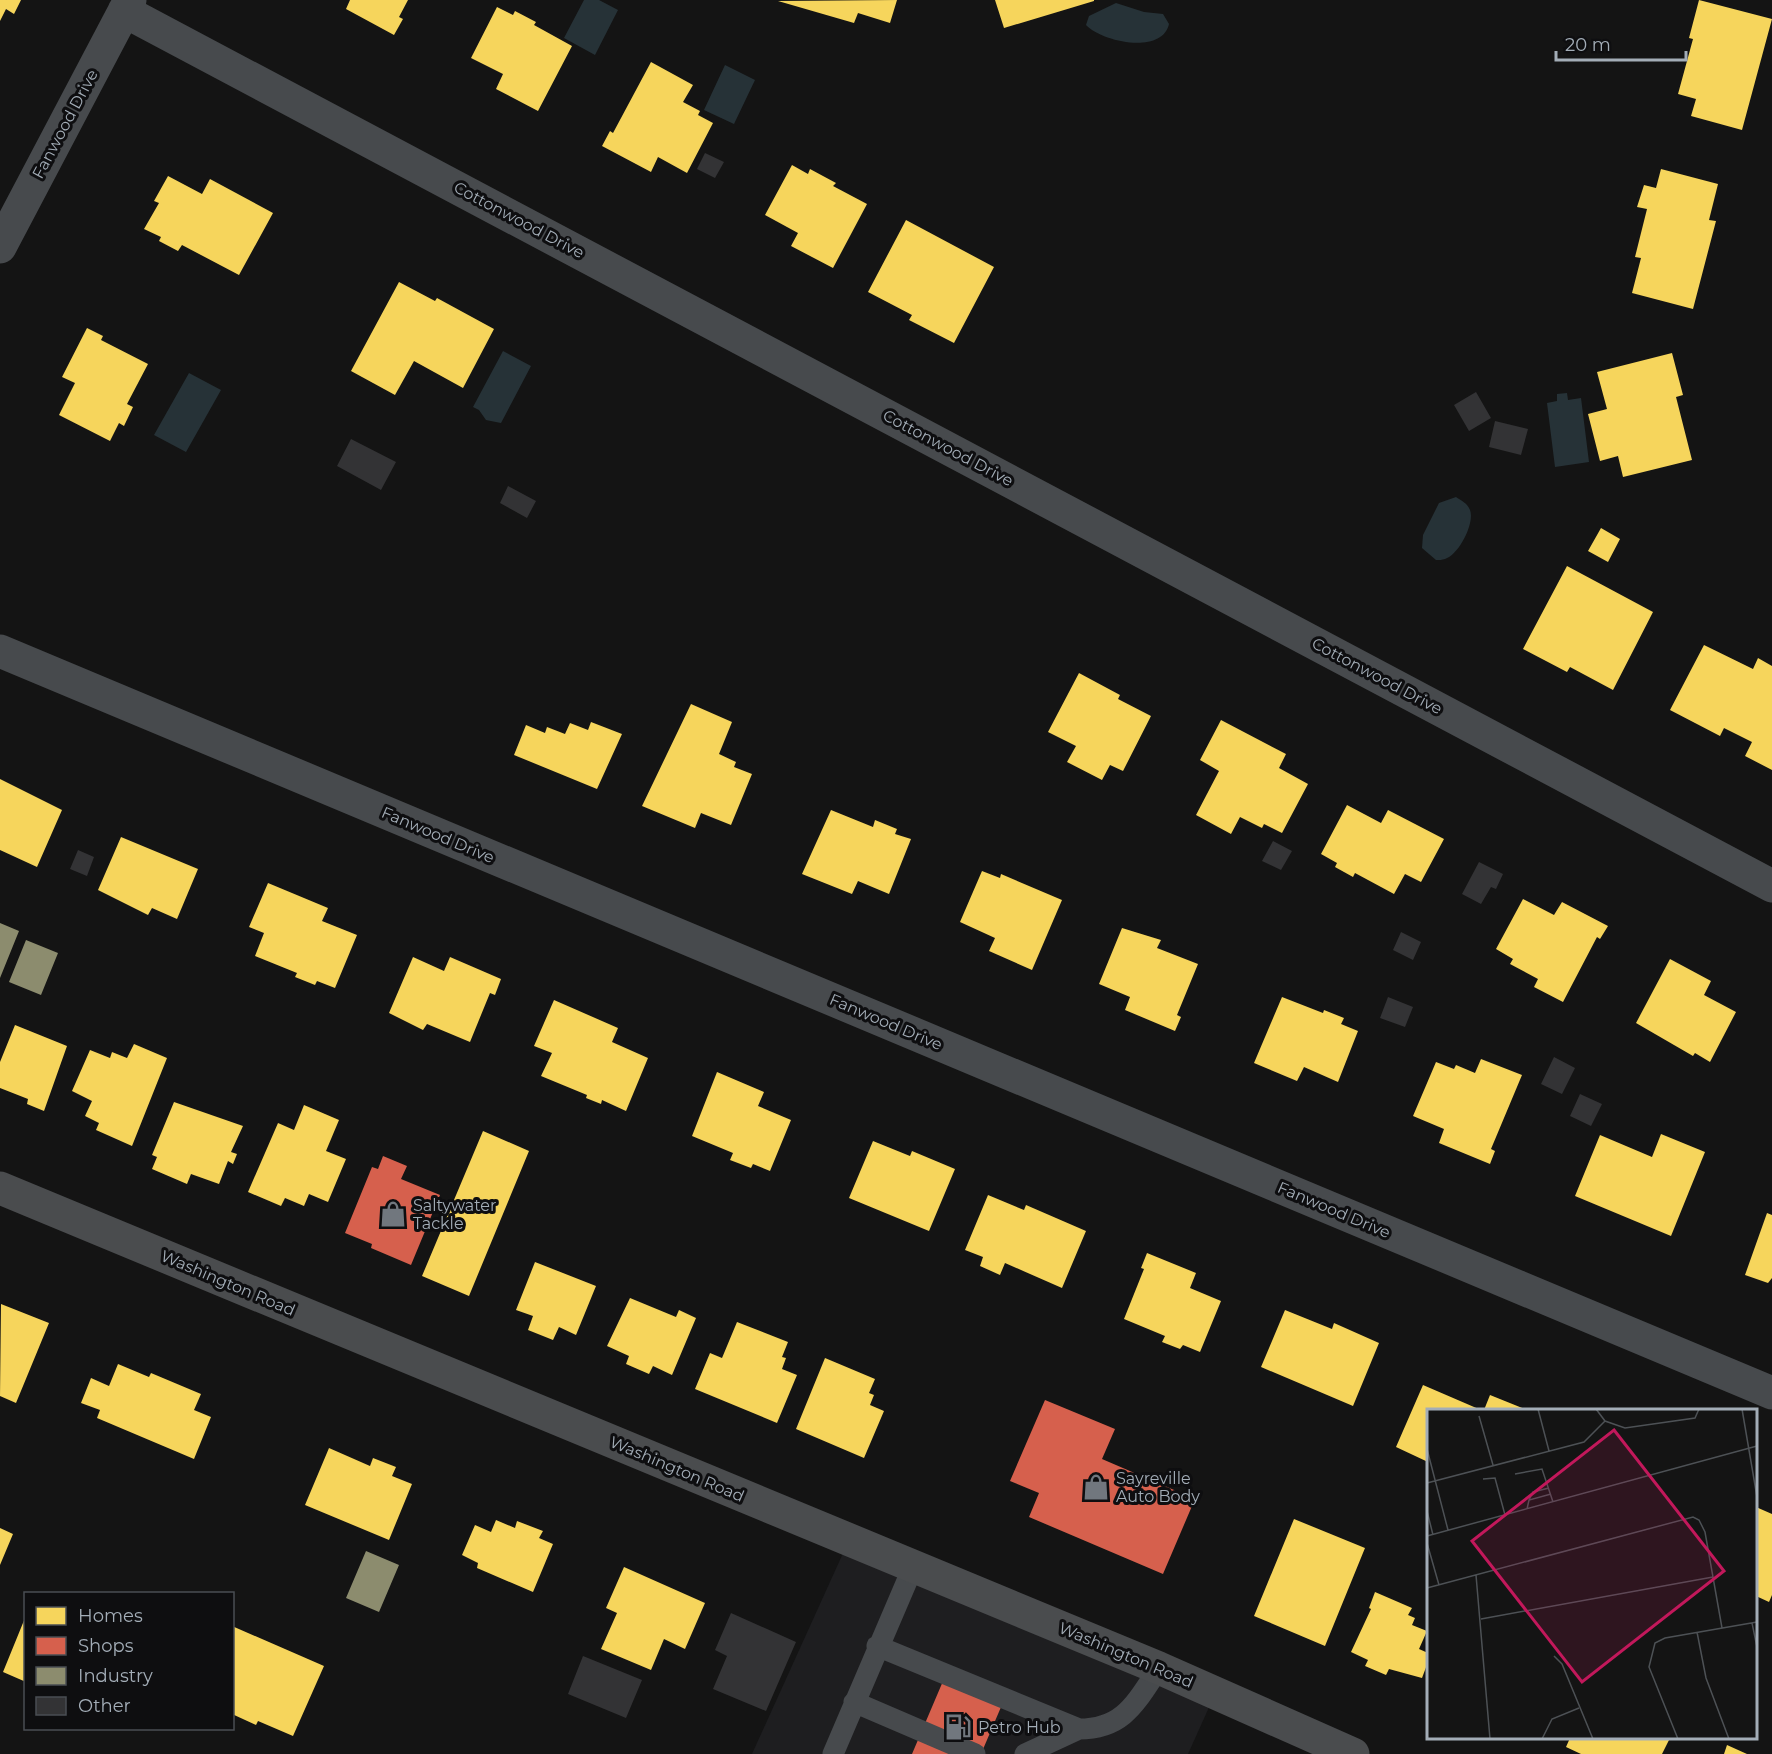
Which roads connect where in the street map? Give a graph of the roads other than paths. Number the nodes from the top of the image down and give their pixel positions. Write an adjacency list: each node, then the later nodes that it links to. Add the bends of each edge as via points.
1 (127, 5): 2 (street, Fanwood Drive); 4 (street, Cottonwood Drive)
2 (0, 248)
3 (0, 651): 6 (street, Fanwood Drive)
4 (1772, 886)
5 (0, 1188): 7 (main road, Washington Road)
6 (1772, 1393)
7 (913, 1567): 8 (lane); 9 (main road, Washington Road)
8 (877, 1646): 10 (lane); 11 (lane)
9 (1159, 1668): 11 (lane, via 1123,1717 1095,1729); 15 (main road, Washington Road)
10 (854, 1702): 12 (lane); 13 (lane)
11 (1079, 1729): 14 (lane)
12 (833, 1754)
13 (975, 1754)
14 (1025, 1754)
15 (1353, 1754)

